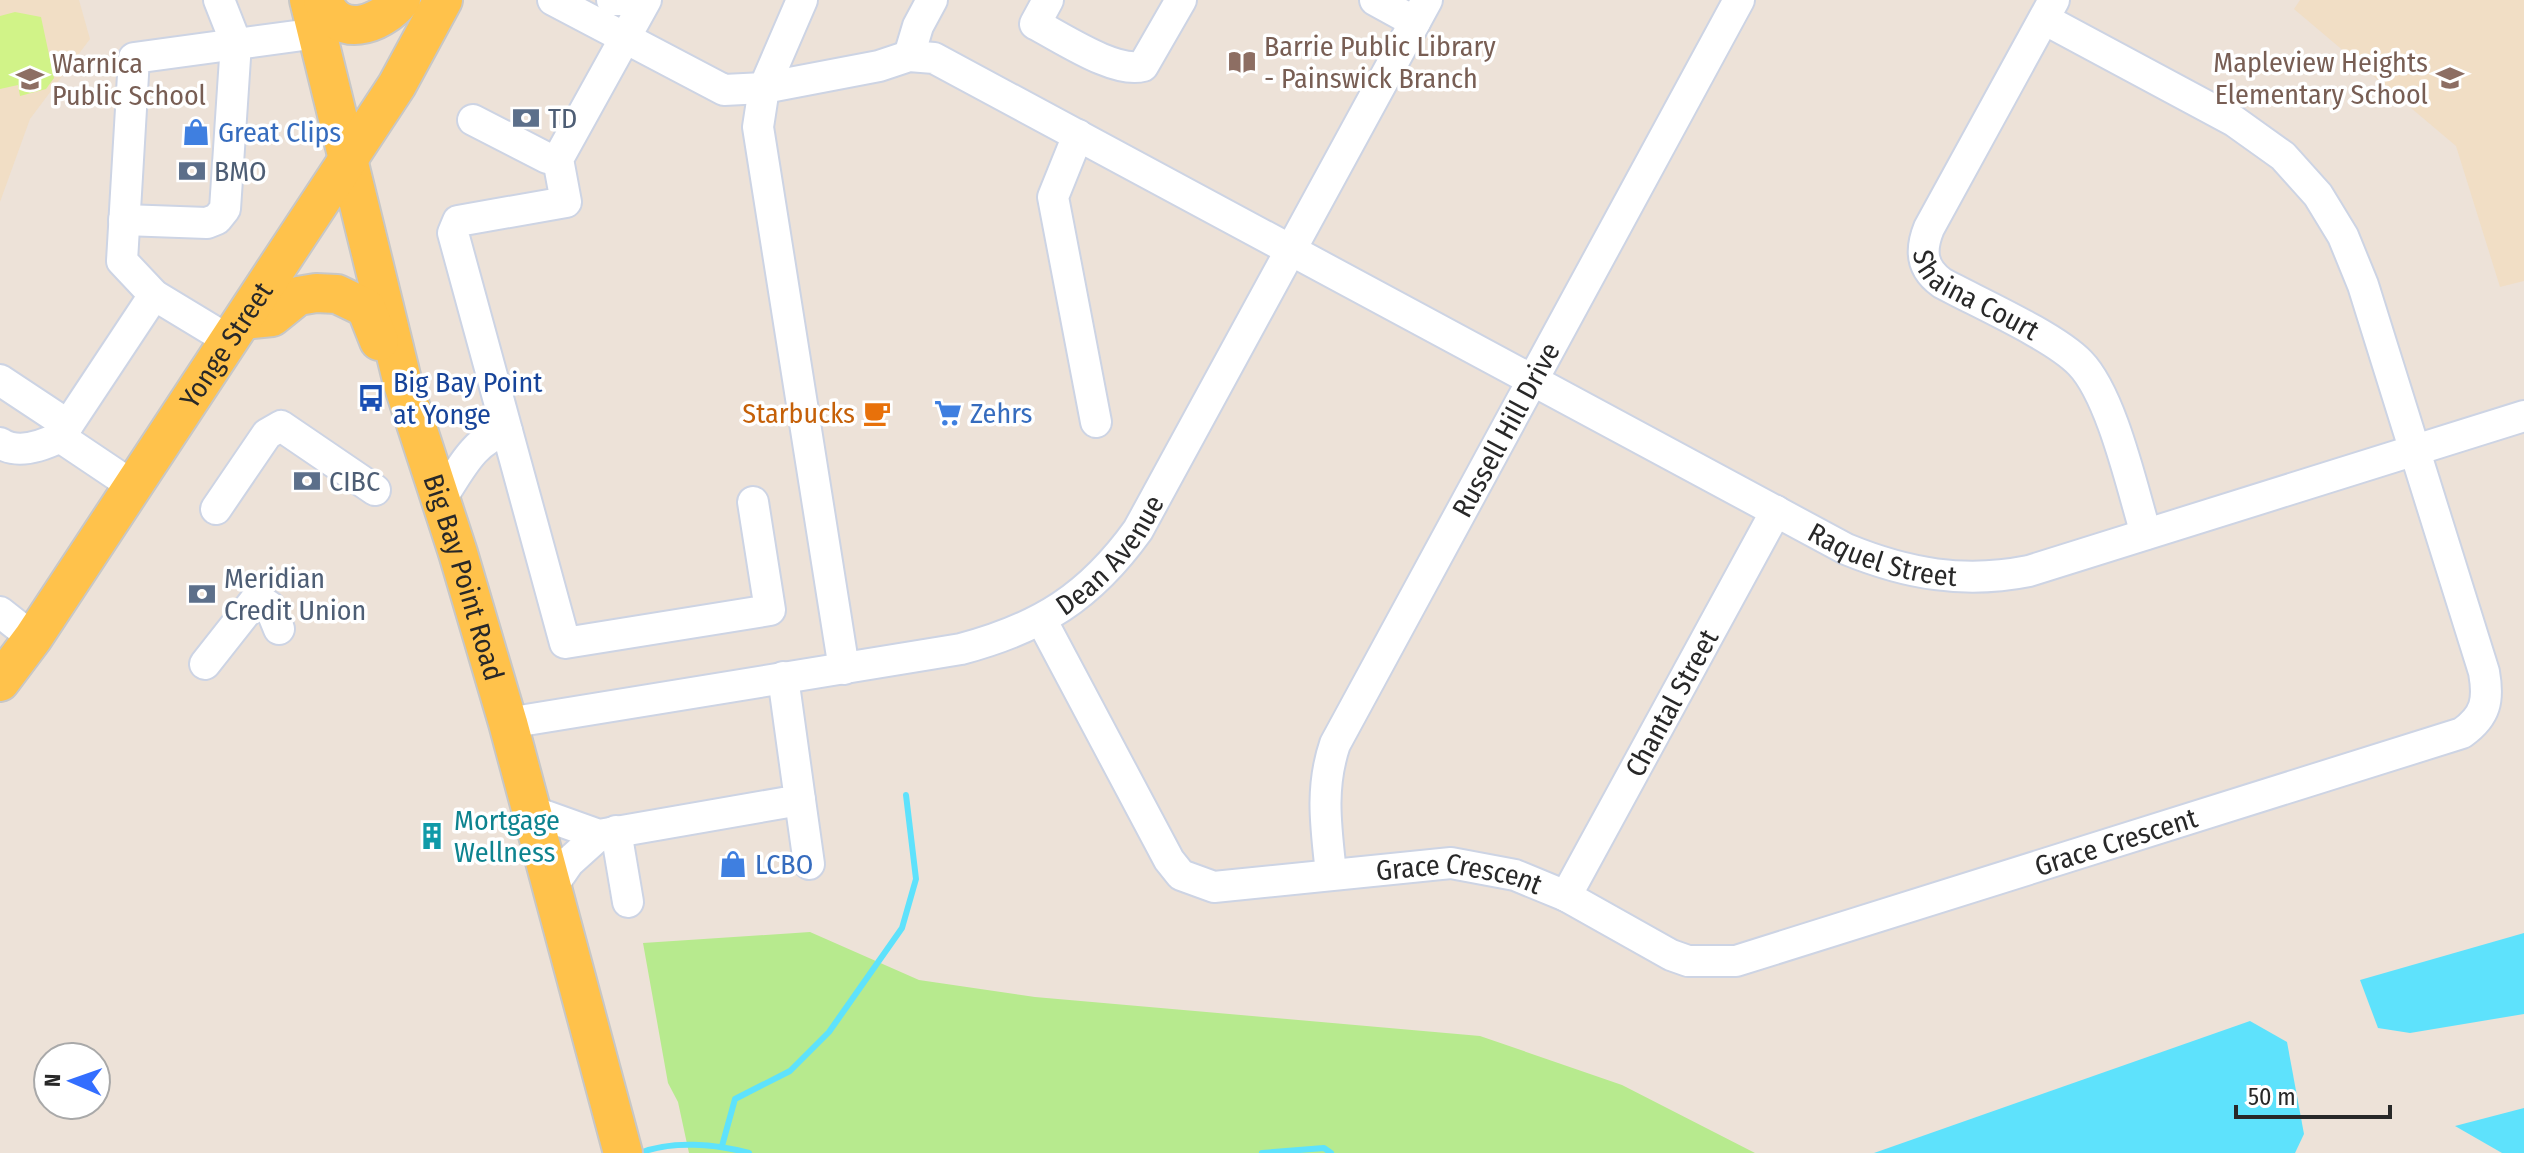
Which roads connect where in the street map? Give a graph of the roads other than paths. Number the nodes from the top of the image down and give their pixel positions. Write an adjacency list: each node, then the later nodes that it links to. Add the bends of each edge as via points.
1 (219, 0): 18 (street)
2 (401, 0): 15 (main road, via 376,22 356,25)
3 (443, 0): 24 (main road, Yonge Street)
4 (553, 0): 17 (street)
5 (612, 0): 6 (street)
6 (625, 0)
7 (646, 0): 17 (street)
8 (802, 0): 20 (street)
9 (932, 0): 19 (street)
10 (1048, 0): 11 (street, via 1035,24 1133,69 1143,66)
11 (1181, 0)
12 (1375, 0): 16 (street)
13 (1739, 0): 30 (street, Russell Hill Drive)
14 (2049, 9): 38 (street, Grace Crescent, via 2234,121 2303,176 2332,215 2353,259); 45 (street, Shaina Court, via 1929,228 1923,259 1942,283 2080,363 2103,399)
15 (317, 11): 18 (street); 24 (main road, Big Bay Point Road)
16 (1421, 11): 26 (street, Dean Avenue)
17 (626, 37): 20 (street, via 724,90); 23 (street)
18 (236, 43): 25 (street, via 134,58); 25 (street, via 225,209 207,223)
19 (909, 56): 20 (street); 22 (street, Raquel Street, via 934,58)
20 (764, 88): 51 (street, via 758,127)
21 (473, 120): 23 (street)
22 (1078, 135): 26 (street, Raquel Street); 34 (street, via 1053,197)
23 (558, 159): 35 (street, via 566,202 458,221 453,233)
24 (348, 161): 28 (main road, Yonge Street); 31 (main road, Big Bay Point Road)
25 (124, 220): 27 (street, via 122,261)
26 (1291, 250): 30 (street, Raquel Street); 47 (street, Dean Avenue, via 1138,530 1100,577)
27 (154, 295): 28 (street); 36 (street)
28 (237, 330): 31 (main road, via 272,317 298,296 337,294 357,301 373,321 384,360); 39 (main road, Yonge Street)
29 (0, 380): 36 (street)
30 (1533, 380): 44 (street, Raquel Street); 59 (street, Russell Hill Drive, via 1335,744 1325,773 1323,807)
31 (403, 384): 41 (main road, Big Bay Point Road)
32 (2524, 416): 38 (street, Raquel Street)
33 (0, 419): 36 (street)
34 (1096, 422)
35 (507, 431): 41 (street, via 481,443); 42 (street, via 565,643 770,610)
36 (56, 437): 37 (street, via 7,448); 39 (street)
37 (0, 443)
38 (2414, 451): 45 (street, Raquel Street); 61 (street, Grace Crescent, via 2488,693 2485,711 2462,733 1736,961 1700,962 1671,955)
39 (133, 486): 49 (main road, Yonge Street)
40 (375, 490): 43 (street, via 281,426 267,434)
41 (441, 499): 54 (main road, Big Bay Point Road)
42 (753, 502)
43 (216, 509)
44 (1776, 511): 45 (street, Raquel Street, via 1878,562 1956,578 2029,571); 61 (street, Chantal Street)
45 (2146, 534)
46 (0, 612): 49 (street)
47 (1042, 621): 51 (street, Dean Avenue, via 961,649); 59 (street, Grace Crescent, via 1181,875 1214,887)
48 (279, 629): 50 (street, via 270,607 257,598)
49 (33, 638): 53 (main road, Yonge Street)
50 (205, 664)
51 (844, 669): 52 (street, Dean Avenue)
52 (783, 677): 54 (street, Dean Avenue); 55 (street)
53 (0, 682)
54 (508, 723): 56 (main road, Big Bay Point Road)
55 (800, 800): 57 (street); 58 (street)
56 (532, 811): 57 (street); 60 (main road, Big Bay Point Road)
57 (608, 833): 60 (street, via 569,862); 62 (street)
58 (809, 864)
59 (1331, 873): 61 (street, Grace Crescent, via 1451,863 1515,875)
60 (551, 888): 63 (main road, Big Bay Point Road)
61 (1566, 896)
62 (628, 902)
63 (623, 1153)

